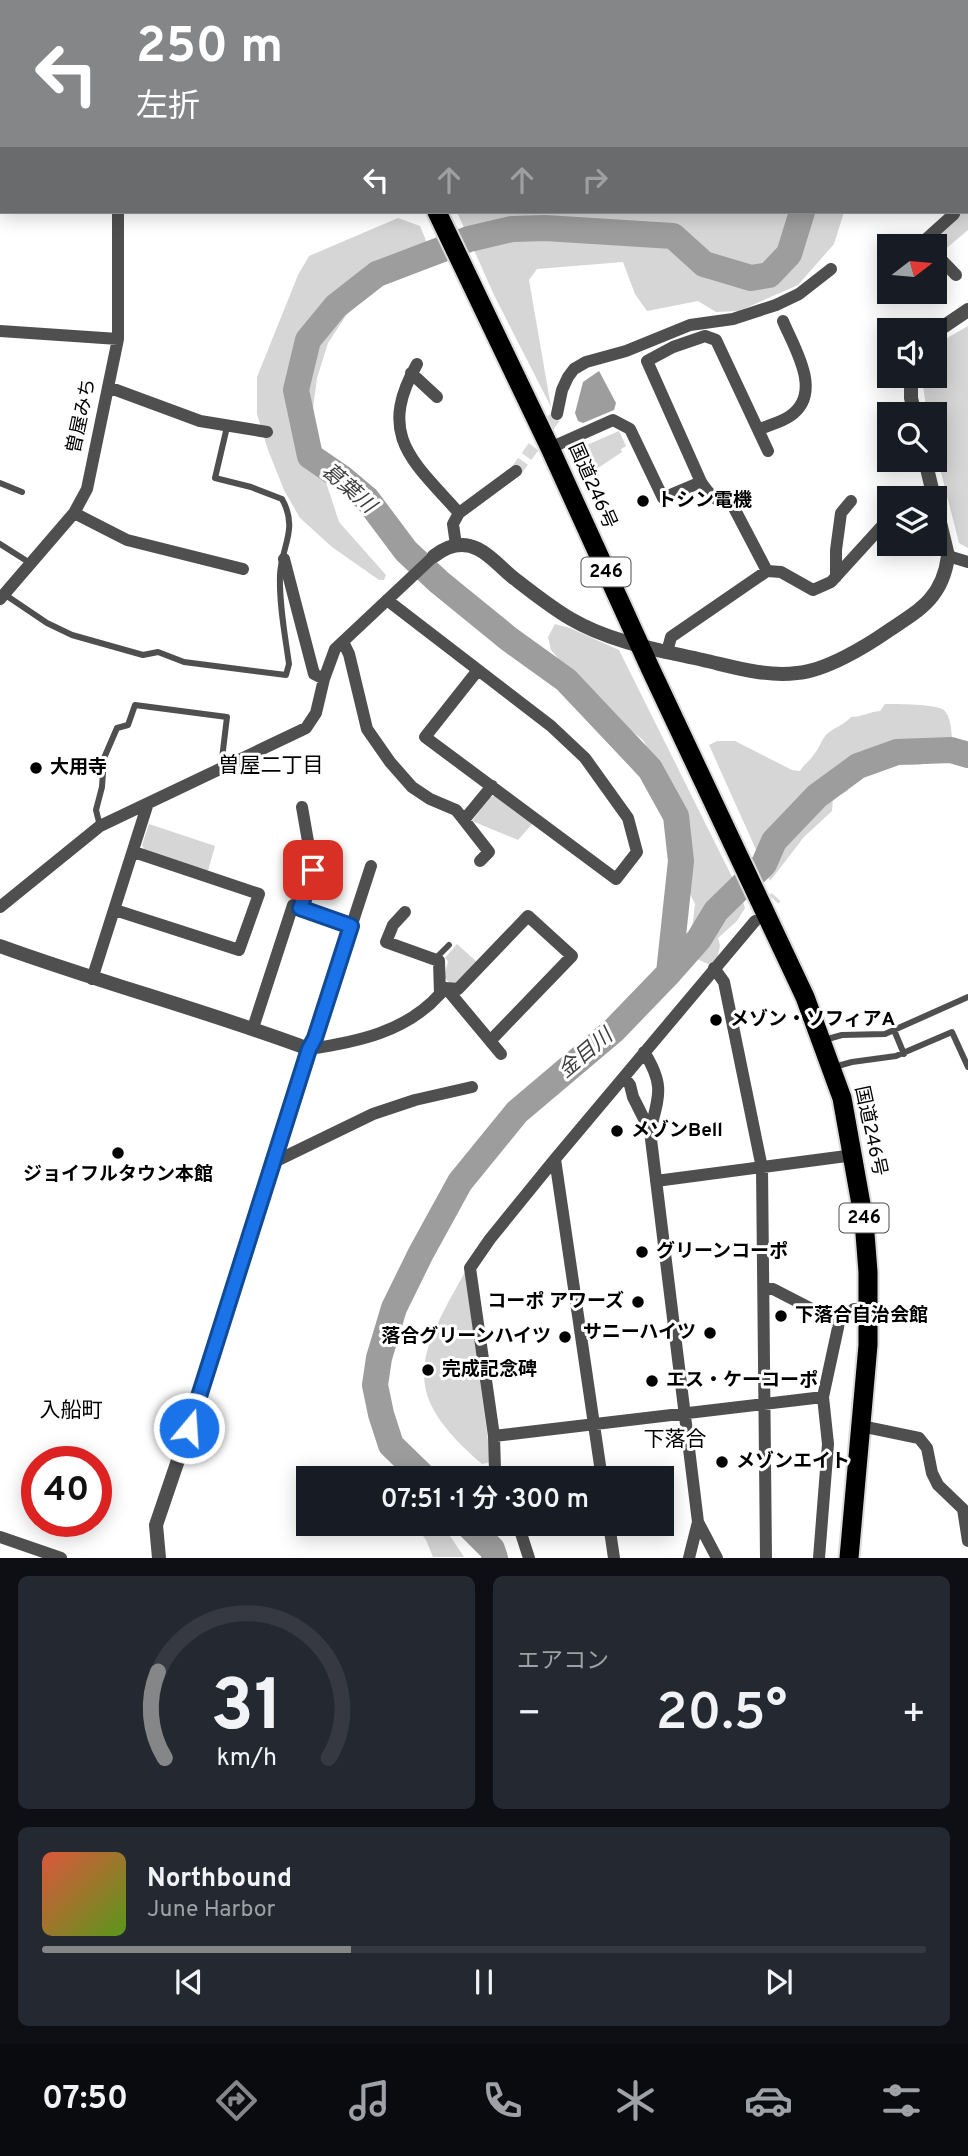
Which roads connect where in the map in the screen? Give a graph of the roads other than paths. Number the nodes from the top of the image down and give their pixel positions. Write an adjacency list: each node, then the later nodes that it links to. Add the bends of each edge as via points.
1 (118, 214): 12 (street, 曽屋みち)
2 (438, 214): 20 (highway, 国道246号 / 246)
3 (954, 214): 4 (street)
4 (932, 234)
5 (947, 266): 7 (street)
6 (831, 269): 13 (street, via 776,305 733,319 690,325)
7 (956, 275)
8 (968, 310): 10 (street)
9 (783, 321): 18 (street, via 806,376 806,391 791,416)
10 (947, 324)
11 (0, 331): 12 (street)
12 (118, 339): 14 (street, 曽屋みち)
13 (671, 341): 16 (street, via 599,357 574,369 562,390); 18 (street, via 705,336 716,340); 24 (street, via 647,361)
14 (108, 387): 17 (street); 28 (street, 曽屋みち, via 86,489)
15 (437, 397): 29 (street, via 414,369 400,403 399,428 410,457)
16 (557, 414)
17 (226, 427): 19 (street); 35 (lane, via 215,478 282,499 289,518)
18 (760, 429): 21 (street)
19 (267, 432)
20 (550, 448): 24 (street, via 614,420 630,429 663,498); 44 (highway, 国道246号 / 246)
21 (768, 451)
22 (516, 471): 29 (street)
23 (928, 472): 34 (street)
24 (701, 482): 39 (street, via 719,503 733,506)
25 (0, 483): 26 (lane)
26 (22, 492)
27 (851, 501): 40 (street, via 841,513)
28 (74, 513): 37 (street, 曽屋みち); 38 (street, via 127,540)
29 (459, 513): 32 (street, via 453,524)
30 (877, 532): 40 (street)
31 (0, 544): 37 (lane)
32 (456, 545): 33 (street); 44 (street, via 479,549 573,620)
33 (434, 556): 41 (street)
34 (948, 556): 36 (street); 45 (street, via 939,590 927,603 825,666 768,674)
35 (284, 559): 42 (lane, via 280,572 289,664 286,675 184,662 158,652 143,655 83,638); 47 (street, via 314,674)
36 (968, 562)
37 (30, 563): 42 (street, 曽屋みち)
38 (243, 569)
39 (767, 571): 40 (street, via 780,572 813,590); 45 (street, via 671,636)
40 (836, 577)
41 (391, 596): 43 (street); 46 (street)
42 (2, 597)
43 (343, 642): 47 (street, via 335,649); 52 (street, via 367,729 412,787 456,810)
44 (639, 646): 45 (street); 75 (highway, 国道246号 / 246)
45 (667, 652)
46 (478, 670): 49 (street, via 425,737); 49 (street, via 585,758 628,818 637,852 616,879)
47 (324, 679): 48 (street, via 316,713 306,728)
48 (221, 767): 50 (street); 54 (lane, via 227,717 135,705 128,724 117,728 104,758 96,810)
49 (492, 786): 52 (street)
50 (148, 803): 54 (street); 56 (street)
51 (302, 807): 55 (street)
52 (464, 820): 57 (street, via 489,852)
53 (319, 822): 55 (street)
54 (100, 826): 59 (street, via 60,853)
55 (305, 826): 60 (street, via 313,870)
56 (134, 852): 61 (street); 61 (street, via 259,894 239,950)
57 (480, 862)
58 (371, 866): 64 (street)
59 (0, 907)
60 (300, 908): 64 (street); 72 (street, via 293,905)
61 (115, 910): 69 (street)
62 (405, 912): 67 (street, via 386,942)
63 (755, 921): 68 (street)
64 (351, 926): 76 (street)
65 (449, 945): 67 (lane)
66 (0, 946): 69 (street)
67 (435, 960): 70 (street, via 439,961)
68 (714, 968): 77 (street); 88 (street, via 724,982)
69 (92, 979): 72 (street)
70 (443, 991): 74 (street); 74 (street, via 458,989 528,916 572,956); 76 (street, via 402,1025 366,1038)
71 (968, 996): 73 (lane)
72 (253, 1028): 76 (street)
73 (894, 1030): 75 (lane); 79 (lane)
74 (491, 1040): 78 (street)
75 (822, 1040): 81 (highway, 国道246号 / 246)
76 (309, 1049): 87 (street)
77 (644, 1052): 82 (street); 84 (street, via 655,1070 660,1093)
78 (501, 1054)
79 (904, 1054): 80 (lane, via 952,1032); 81 (lane)
80 (968, 1067)
81 (831, 1068): 85 (highway, 国道246号 / 246)
82 (624, 1077): 84 (street); 86 (street)
83 (472, 1087): 87 (street, via 373,1114)
84 (650, 1131): 89 (street)
85 (854, 1155): 88 (street); 97 (highway, 国道246号 / 246, via 868,1272)
86 (555, 1158): 96 (street); 98 (street, via 470,1268)
87 (274, 1162): 108 (street, via 156,1525)
88 (762, 1168): 89 (street); 90 (street)
89 (656, 1181): 95 (street)
90 (765, 1289): 92 (street); 94 (street)
91 (854, 1309): 92 (street)
92 (839, 1323): 93 (street)
93 (823, 1397): 94 (street); 114 (street, via 828,1444)
94 (765, 1404): 95 (street); 113 (street)
95 (685, 1414): 96 (street); 102 (street)
96 (594, 1424): 98 (street); 100 (street)
97 (861, 1426): 101 (street, via 919,1438 927,1448 938,1485); 115 (highway, 国道246号 / 246)
98 (494, 1436): 99 (street)
99 (495, 1466)
100 (600, 1466)
101 (965, 1508): 106 (street)
102 (698, 1522): 111 (street); 112 (street)
103 (522, 1536): 109 (street)
104 (611, 1536): 110 (street)
105 (0, 1537): 107 (street)
106 (968, 1541)
107 (61, 1558)
108 (159, 1558)
109 (529, 1558)
110 (614, 1558)
111 (688, 1558)
112 (717, 1558)
113 (765, 1558)
114 (819, 1558)
115 (849, 1558)

